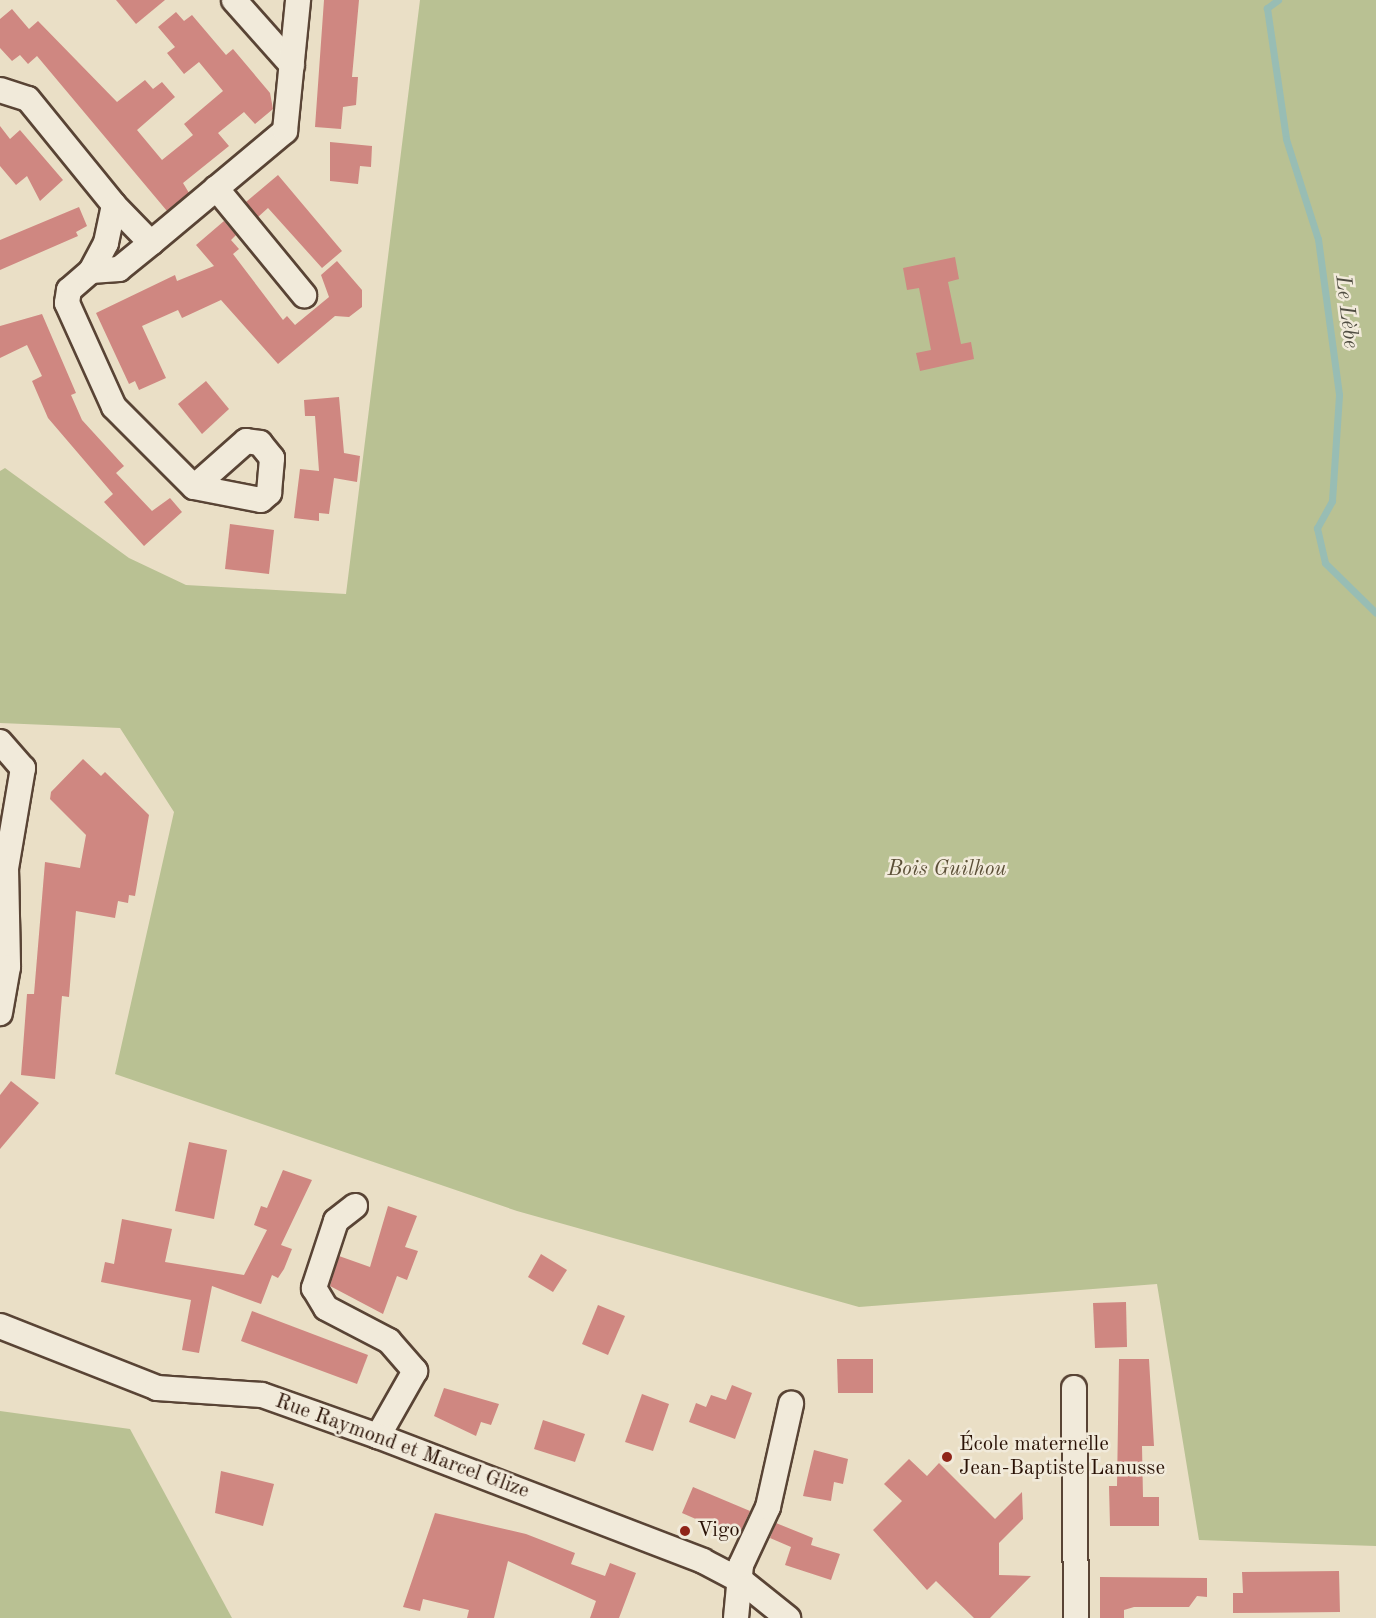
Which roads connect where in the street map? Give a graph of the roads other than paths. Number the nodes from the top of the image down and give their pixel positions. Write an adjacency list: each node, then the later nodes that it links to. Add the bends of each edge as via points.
1 (234, 0): 3 (street)
2 (298, 0): 3 (street)
3 (292, 65): 5 (street, via 285,130)
4 (0, 90): 6 (street, via 28,99)
5 (216, 188): 7 (street); 9 (street)
6 (114, 205): 7 (street); 8 (street, via 110,233)
7 (151, 243): 8 (street, via 119,269)
8 (91, 271): 10 (street, via 69,290 68,303 114,407)
9 (304, 295)
10 (194, 487)
11 (0, 742): 12 (street, via 23,768 6,868 8,967)
12 (0, 1013)
13 (355, 1206): 17 (street, via 336,1221 314,1288 326,1308 388,1341 415,1371)
14 (0, 1326): 17 (street, Rue Raymond et Marcel Glize, via 157,1388 262,1395)
15 (1074, 1388): 21 (street)
16 (791, 1404): 18 (street, via 768,1507 741,1565)
17 (378, 1436): 18 (street, Rue Raymond et Marcel Glize, via 673,1548)
18 (743, 1582): 19 (street); 20 (street, Rue Raymond et Marcel Glize)
19 (736, 1618)
20 (788, 1618)
21 (1076, 1618)

